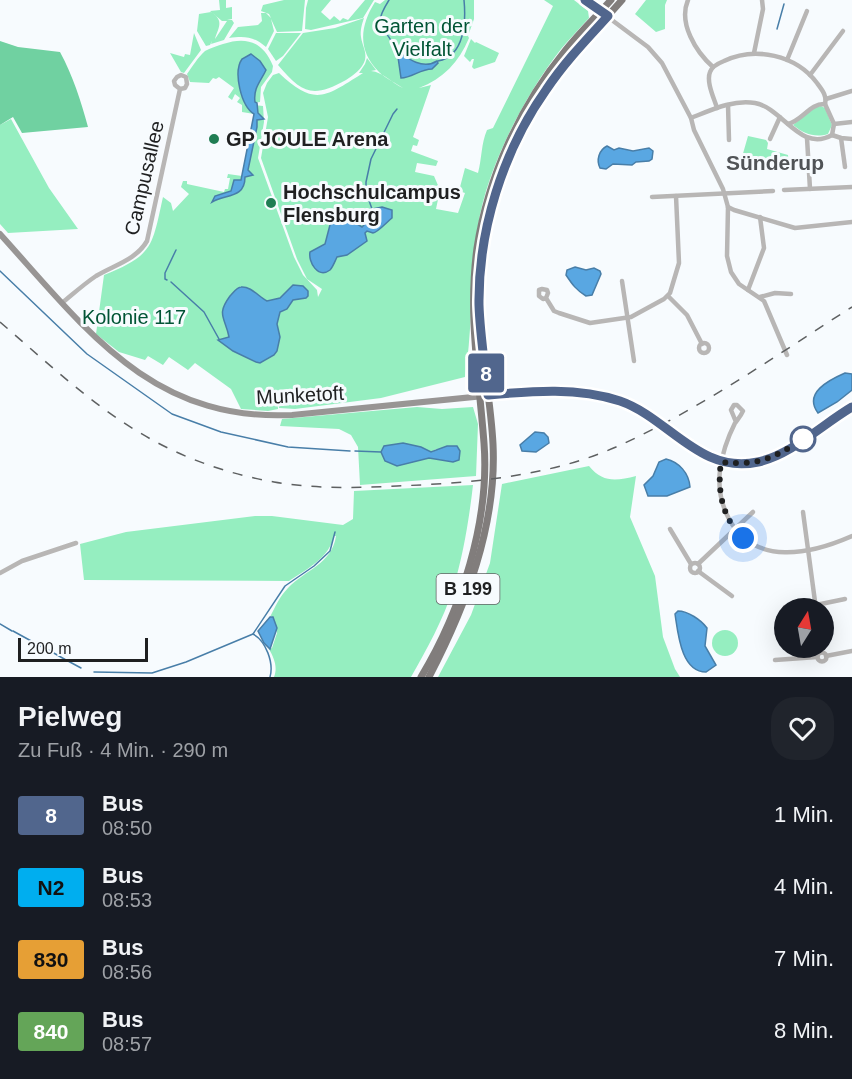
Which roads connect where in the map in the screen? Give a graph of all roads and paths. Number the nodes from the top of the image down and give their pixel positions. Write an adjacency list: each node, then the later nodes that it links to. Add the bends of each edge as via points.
1 (585, 0): 7 (street)
2 (611, 0): 7 (main road, B 199)
3 (622, 0): 7 (main road, B 199)
4 (688, 0): 11 (street, via 687,28)
5 (762, 0): 9 (street)
6 (807, 11): 10 (street)
7 (604, 14): 19 (street, via 656,56); 52 (main road, B 199, via 545,90 499,184 484,248 479,303); 53 (main road, B 199, via 566,50 540,87 521,117 493,182 475,269 473,328)
8 (843, 31): 12 (street)
9 (754, 53): 10 (street); 11 (street)
10 (787, 60): 12 (street)
11 (713, 67): 17 (street, via 709,81)
12 (810, 75): 15 (street, via 823,91)
13 (180, 89): 47 (street, Campusallee, via 147,241 132,257 88,282)
14 (852, 91): 15 (street)
15 (826, 102): 21 (street, via 813,106); 22 (street)
16 (728, 105): 17 (street); 18 (street, via 757,103); 28 (street)
17 (717, 108): 19 (street)
18 (780, 117): 21 (street); 26 (street)
19 (692, 118): 34 (street)
20 (852, 122): 22 (street)
21 (788, 124): 24 (street)
22 (834, 124): 23 (street)
23 (832, 135): 24 (street); 25 (street)
24 (807, 138): 31 (street)
25 (841, 138): 27 (street); 29 (street)
26 (770, 139)
27 (852, 139)
28 (729, 140)
29 (845, 167)
30 (852, 187): 31 (street)
31 (810, 189): 32 (street)
32 (784, 190)
33 (773, 191): 34 (street)
34 (724, 194): 35 (street); 37 (street)
35 (676, 196): 36 (street); 44 (street, via 679,263)
36 (652, 197)
37 (728, 207): 38 (street); 42 (street, via 728,263 734,279)
38 (760, 217): 39 (street, via 802,228); 42 (street, via 764,248)
39 (852, 222)
40 (0, 234): 47 (street, Munketoft)
41 (622, 281): 48 (street)
42 (748, 290): 45 (street)
43 (791, 294): 45 (street)
44 (668, 296): 48 (street); 49 (street, via 687,315)
45 (760, 297): 50 (street)
46 (546, 298): 48 (street, via 554,311 586,322)
47 (62, 303): 53 (street, Munketoft, via 92,335 146,378 181,397 226,411 258,416 292,415)
48 (627, 318): 51 (street)
49 (702, 344)
50 (787, 355)
51 (634, 361)
52 (488, 395): 53 (street, Munketoft); 56 (street, Munketoft, via 534,391 596,394 638,409 693,449); 77 (main road, B 199, via 493,467 485,530 456,624)
53 (479, 396): 76 (main road, B 199, via 484,467 478,530 471,562 448,624)
54 (852, 407): 56 (street, via 776,456 740,464)
55 (736, 422): 56 (street)
56 (721, 462): 60 (street, via 721,499)
57 (753, 512): 60 (street)
58 (803, 512): 63 (street)
59 (670, 529): 64 (street)
60 (735, 530): 63 (street, via 767,551); 65 (street)
61 (852, 536): 63 (street)
62 (76, 543): 67 (street, via 22,561)
63 (809, 550): 69 (street)
64 (692, 564): 65 (street); 66 (street, via 691,572)
65 (698, 564): 66 (street)
66 (698, 571): 68 (street)
67 (0, 573)
68 (732, 596)
69 (815, 598)
70 (845, 599): 71 (street)
71 (834, 602)
72 (852, 651): 73 (street)
73 (834, 652)
74 (803, 658): 75 (street)
75 (775, 660)
76 (421, 677)
77 (429, 677)

